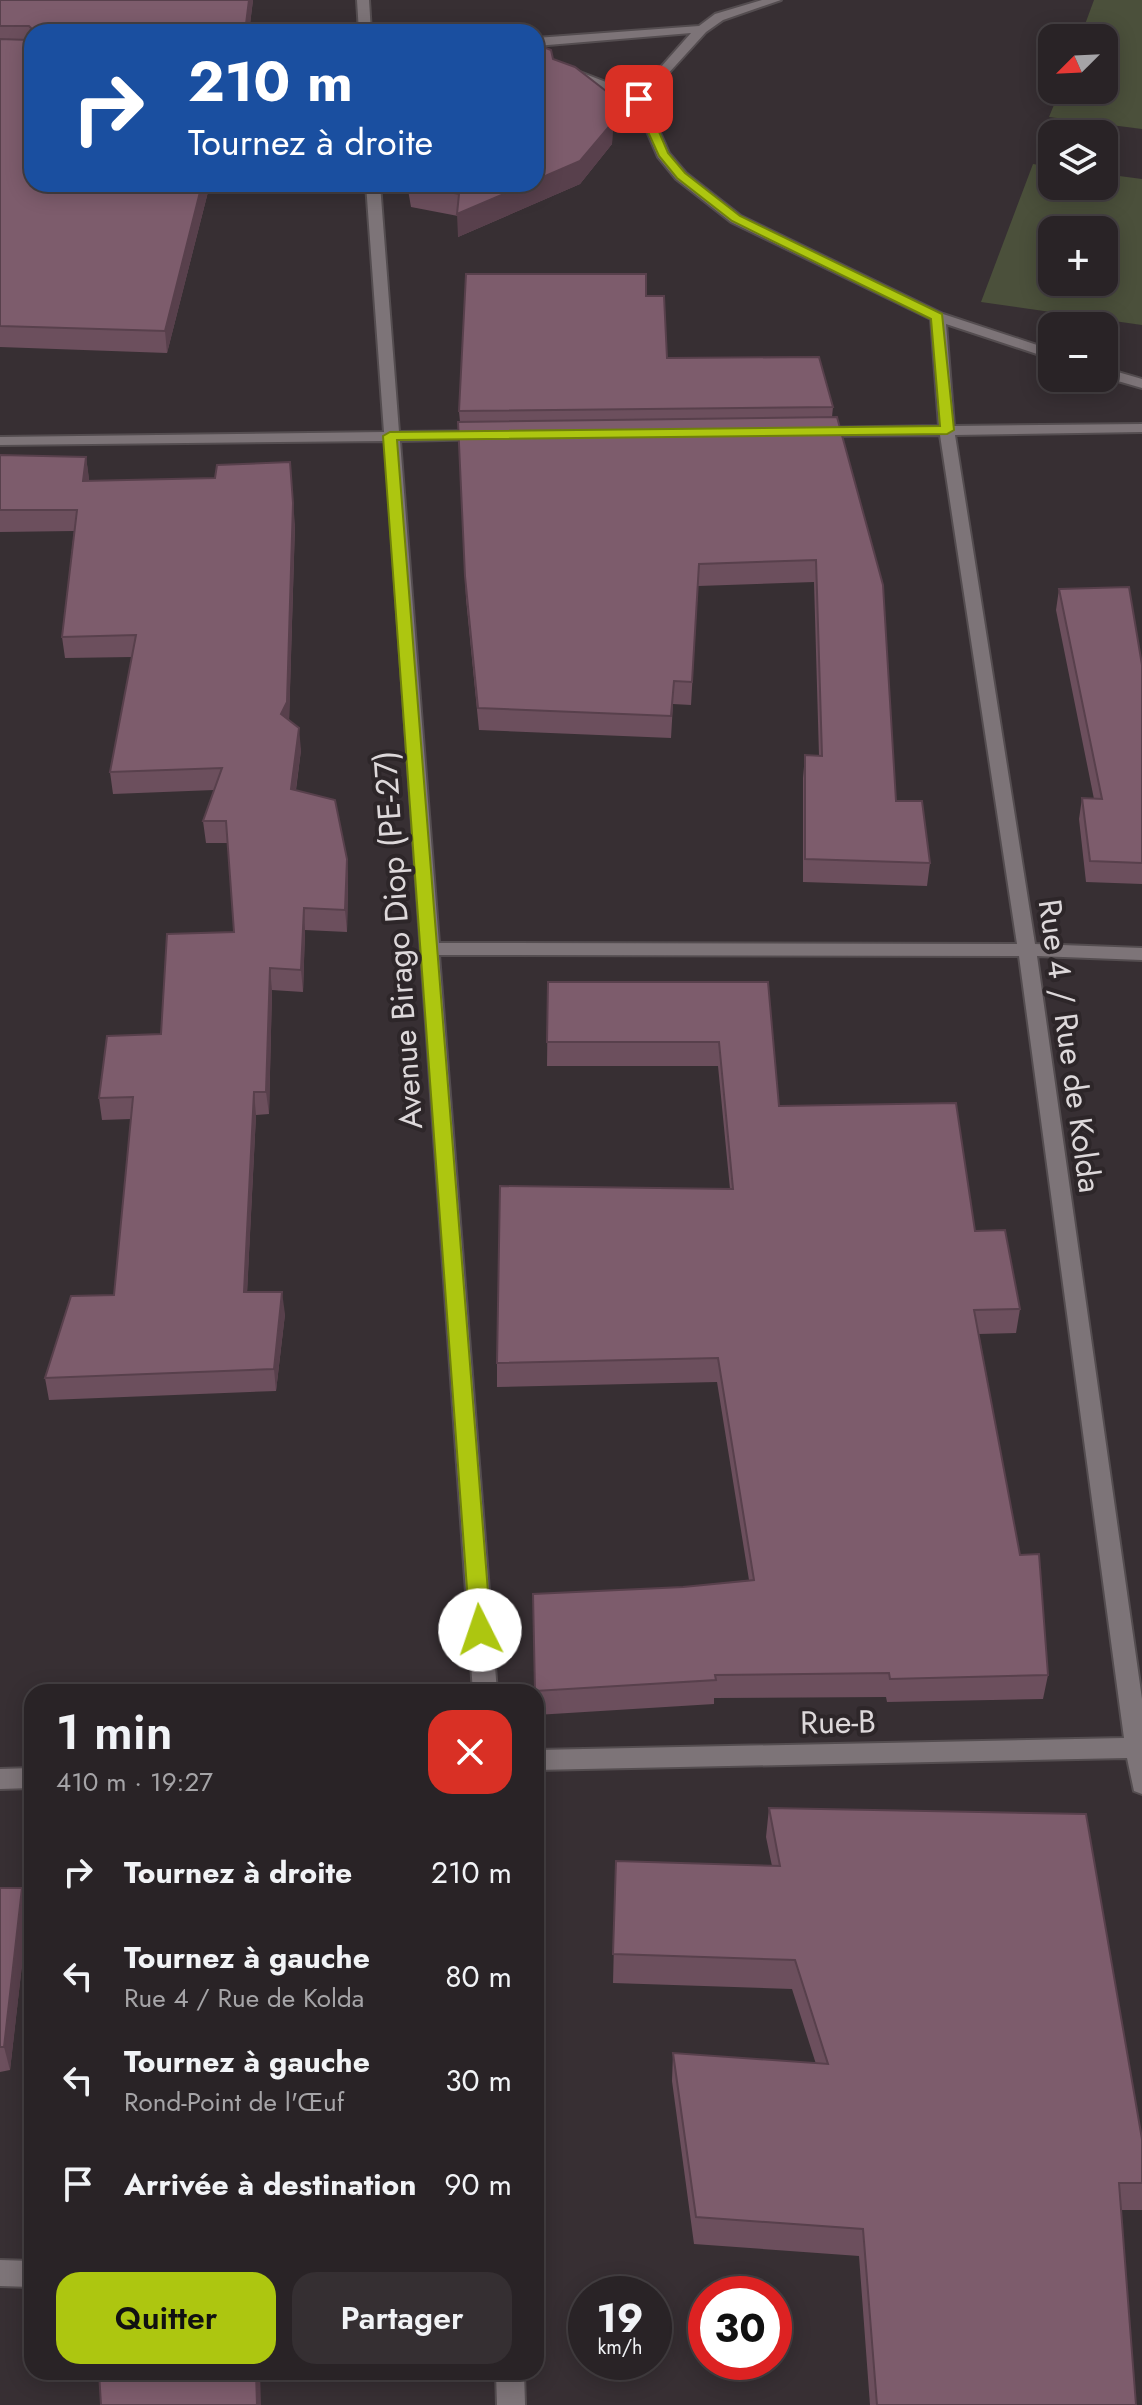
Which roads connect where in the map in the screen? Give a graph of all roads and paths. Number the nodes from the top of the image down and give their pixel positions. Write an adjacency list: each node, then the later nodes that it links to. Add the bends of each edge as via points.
1 (363, 0): 5 (street)
2 (716, 0): 4 (street)
3 (775, 0): 4 (street)
4 (719, 17): 6 (street)
5 (364, 24)
6 (702, 29): 7 (street); 9 (street)
7 (544, 41)
8 (544, 62): 9 (street)
9 (639, 99): 11 (street, via 663,154 681,176 736,219)
10 (374, 192): 19 (street, Avenue Birago Diop (PE-27))
11 (938, 317): 12 (street); 16 (street, Rue 4 / Rue de Kolda)
12 (1038, 350)
13 (1118, 376): 14 (street)
14 (1142, 384)
15 (1142, 428): 16 (street)
16 (947, 430): 17 (street); 22 (street, Rue 4 / Rue de Kolda)
17 (804, 432)
18 (501, 435): 19 (street)
19 (390, 436): 20 (street); 21 (street, Avenue Birago Diop (PE-27))
20 (0, 441)
21 (428, 949): 22 (street); 24 (street, Avenue Birago Diop (PE-27))
22 (1027, 950): 23 (street); 25 (street, Rue 4 / Rue de Kolda)
23 (1142, 954)
24 (484, 1684)
25 (1139, 1748): 26 (street, Rue-B); 29 (street, Rue 4 / Rue de Kolda)
26 (544, 1760)
27 (24, 1778): 28 (street)
28 (0, 1779)
29 (1142, 1784)
30 (0, 2273): 31 (street)
31 (24, 2274)
32 (510, 2380): 33 (street)
33 (511, 2405)

